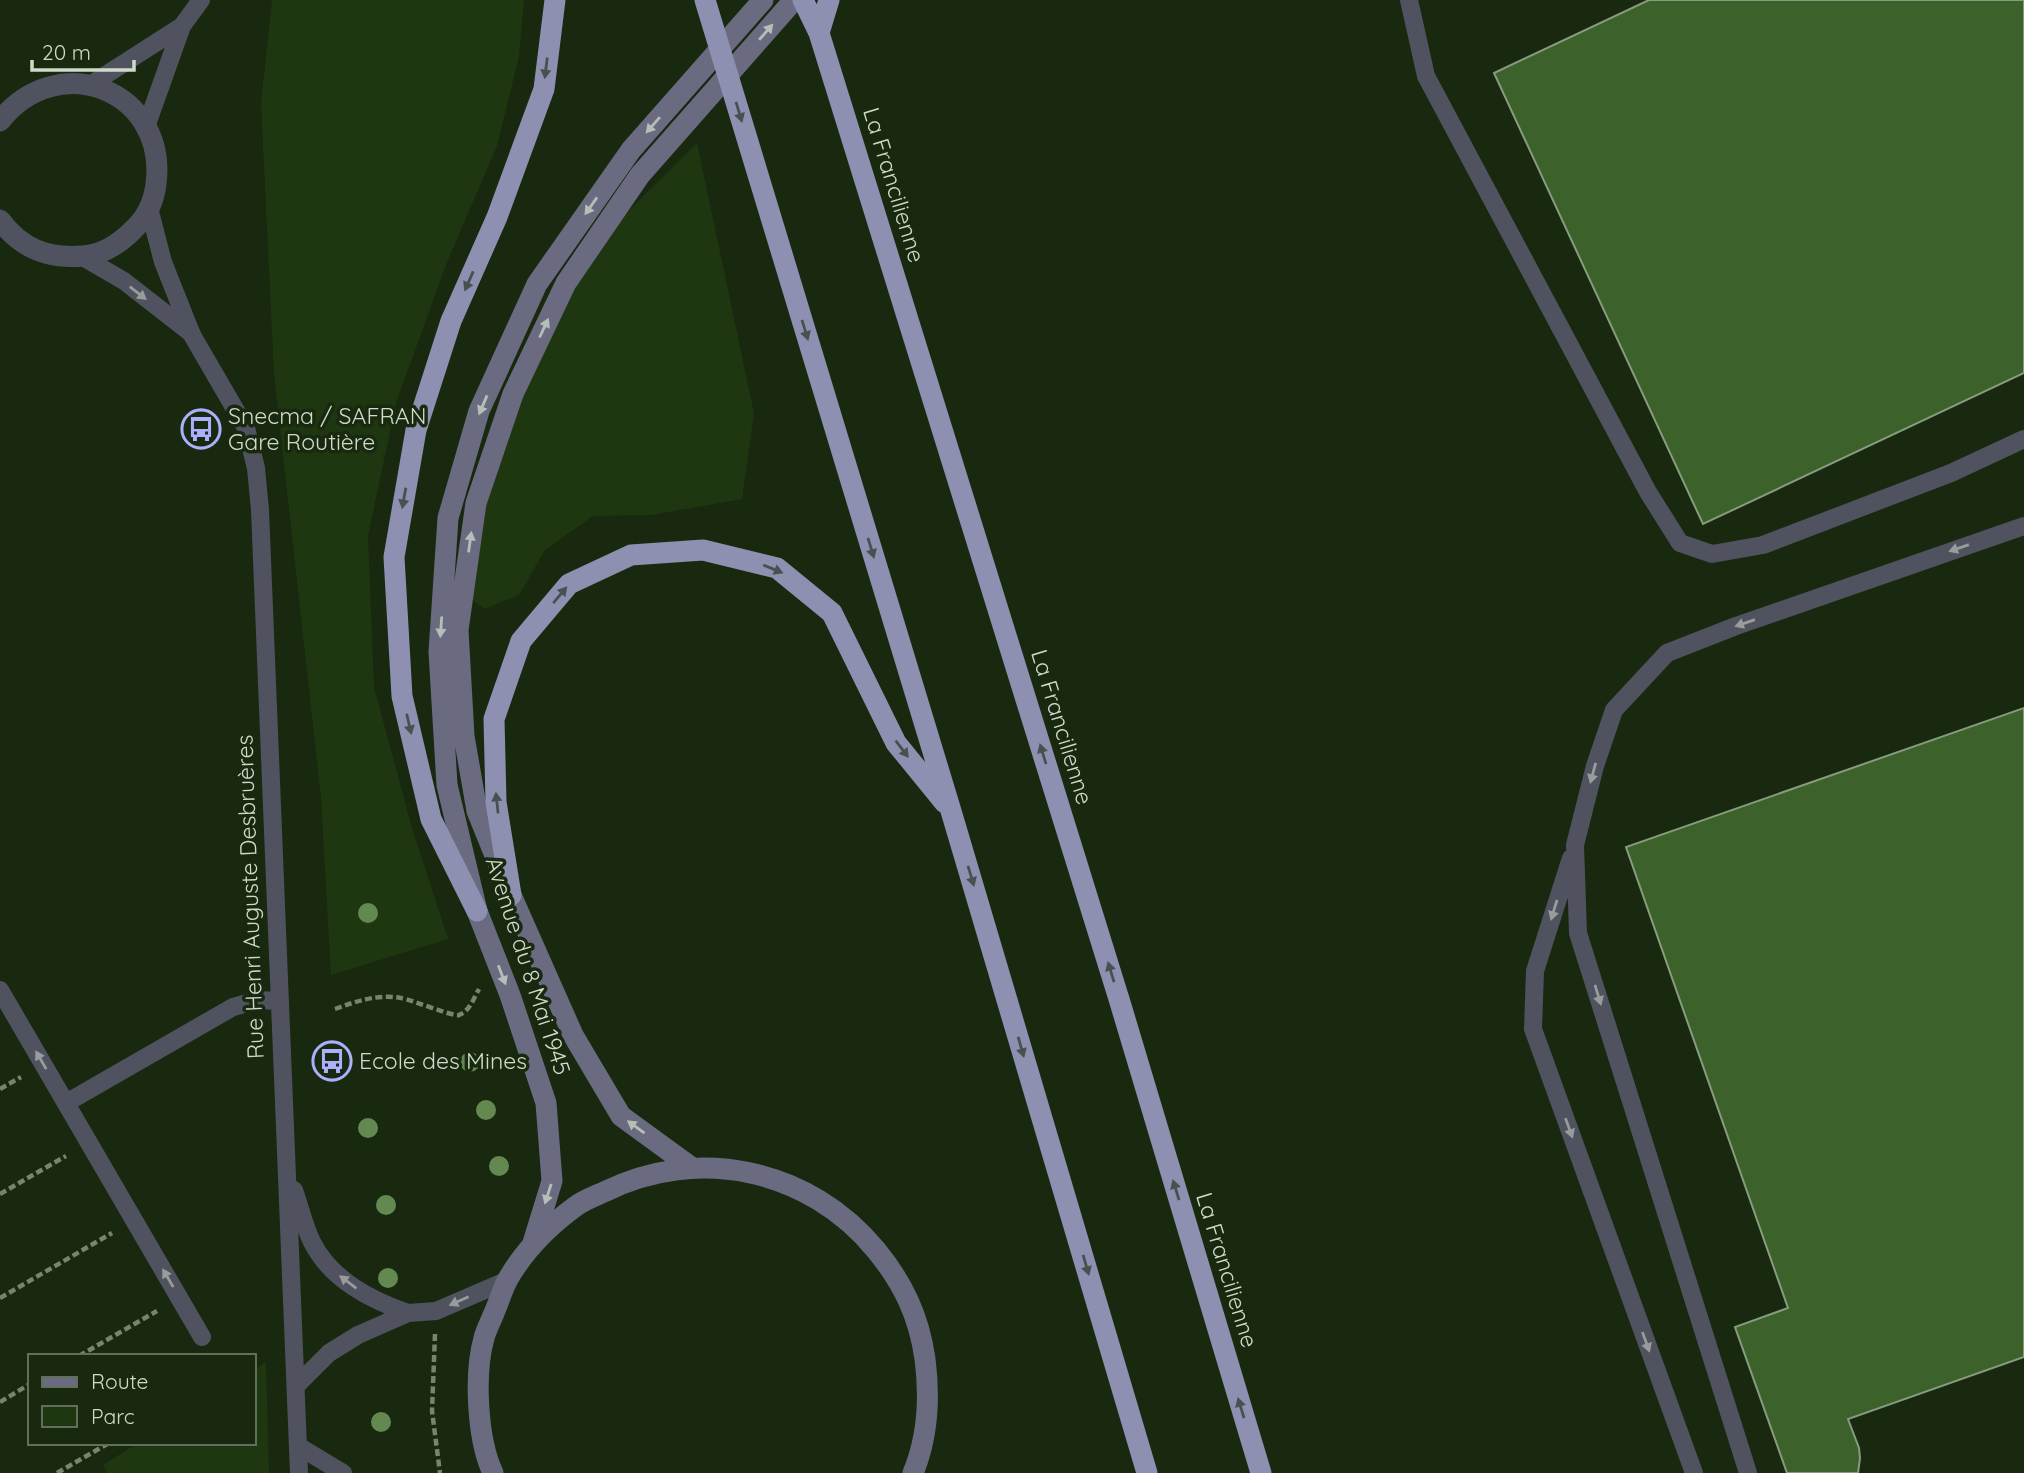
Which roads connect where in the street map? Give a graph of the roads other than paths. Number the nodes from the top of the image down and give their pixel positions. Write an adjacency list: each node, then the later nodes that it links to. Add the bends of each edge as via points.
1 (201, 0): 9 (lane)
2 (555, 0): 23 (highway, one-way to 23, via 544,89 443,345 416,430 394,557 405,710 431,819)
3 (705, 0): 20 (highway, one-way to 20)
4 (763, 0): 23 (main road, Avenue du 8 Mai 1945, one-way to 23, via 631,150 537,284 479,411 448,518 439,652 447,785)
5 (794, 0): 22 (main road, Avenue du 8 Mai 1945, one-way to 5, via 477,811 464,736 458,630 476,503 513,394 566,283 640,175)
6 (803, 0): 10 (highway, La Francilienne)
7 (829, 0): 10 (highway)
8 (1411, 1): 18 (lane, via 1426,76 1648,492 1680,543 1712,554 1763,545 1951,473)
9 (182, 26): 11 (lane); 13 (lane)
10 (819, 33): 40 (highway, La Francilienne, one-way to 10)
11 (90, 85): 12 (street, Rue Henri Auguste Desbruères, via 62,83 35,90); 13 (street, Rue Henri Auguste Desbruères, via 116,95)
12 (4, 110)
13 (146, 127): 14 (street, Rue Henri Auguste Desbruères, via 159,166)
14 (149, 208): 16 (street, Rue Henri Auguste Desbruères, via 121,243 94,256); 17 (lane, Rue Henri Auguste Desbruères, via 163,261)
15 (0, 220): 16 (street, Rue Henri Auguste Desbruères, via 10,234 35,251)
16 (80, 257): 17 (lane, Rue Henri Auguste Desbruères, one-way to 17, via 124,281)
17 (192, 335): 25 (lane, Rue Henri Auguste Desbruères, via 246,428 256,468)
18 (2024, 439)
19 (2024, 526): 21 (lane, one-way to 21, via 1667,653 1614,710 1594,766)
20 (951, 811): 22 (highway, one-way to 20, via 496,802 494,719 521,641 569,584 631,555 703,550 778,568 832,613 896,743); 39 (highway, one-way to 39)
21 (1575, 845): 41 (lane, one-way to 41, via 1535,971 1533,1029); 42 (lane, one-way to 42, via 1578,933)
22 (511, 895): 27 (main road, Avenue du 8 Mai 1945, one-way to 22, via 621,1116 573,1035)
23 (477, 912): 29 (main road, Avenue du 8 Mai 1945, one-way to 29, via 546,1103 552,1181)
24 (0, 990): 26 (lane, one-way to 24)
25 (280, 1001): 26 (lane, via 258,1000 233,1007); 28 (lane, Rue Henri Auguste Desbruères)
26 (66, 1103): 32 (lane, one-way to 26)
27 (691, 1167): 29 (main road, Avenue du 8 Mai 1945, via 631,1178 577,1205); 38 (main road, Avenue du 8 Mai 1945, via 752,1172 809,1193 858,1228 897,1275 921,1332 929,1392 922,1452)
28 (288, 1172): 31 (lane, one-way to 28, via 374,1301 325,1264 311,1241); 33 (lane, Rue Henri Auguste Desbruères)
29 (532, 1246): 30 (main road, Avenue du 8 Mai 1945)
30 (508, 1280): 31 (lane, one-way to 31, via 436,1311); 37 (main road, Avenue du 8 Mai 1945, via 484,1338 477,1401)
31 (408, 1313): 33 (lane, via 329,1353)
32 (202, 1337)
33 (296, 1386): 34 (lane, Rue Henri Auguste Desbruères)
34 (298, 1446): 35 (lane, Rue Henri Auguste Desbruères); 36 (lane)
35 (299, 1473)
36 (343, 1473)
37 (493, 1473)
38 (913, 1473)
39 (1147, 1473)
40 (1261, 1473)
41 (1694, 1473)
42 (1748, 1473)

